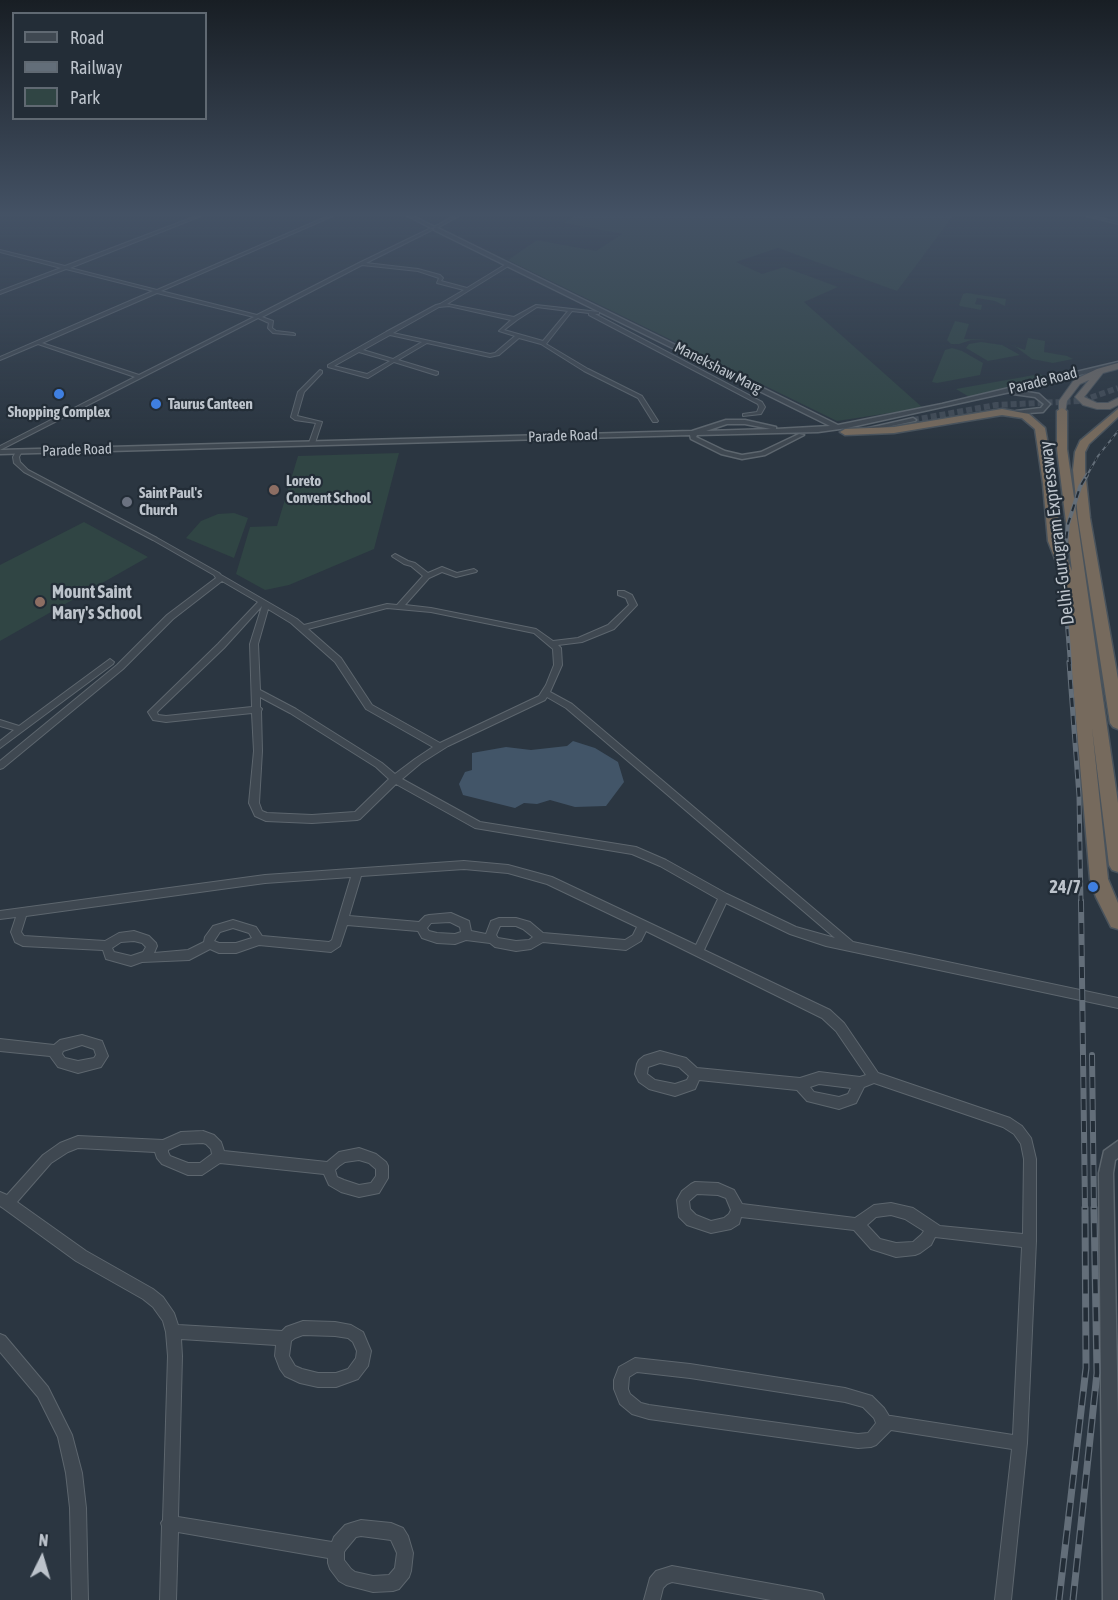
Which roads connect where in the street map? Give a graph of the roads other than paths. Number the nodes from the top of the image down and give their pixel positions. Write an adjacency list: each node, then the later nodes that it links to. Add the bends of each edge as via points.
1 (159, 291): 9 (street); 15 (street)
2 (308, 291): 9 (street)
3 (464, 291): 5 (street)
4 (563, 291): 7 (street, Manekshaw Marg)
5 (442, 305): 10 (street); 11 (street)
6 (570, 311): 8 (street); 10 (street, via 536,306); 16 (street)
7 (604, 311): 8 (street); 33 (street, Manekshaw Marg)
8 (591, 314): 30 (street, via 760,403 759,413)
9 (257, 317): 12 (street, via 270,320 270,328 275,332); 24 (street)
10 (515, 319): 13 (street, via 501,331)
11 (388, 333): 14 (street); 17 (street)
12 (293, 334)
13 (517, 337): 14 (street, via 492,356); 16 (street)
14 (426, 342): 19 (street)
15 (38, 343): 18 (street); 24 (street)
16 (543, 343): 32 (street, via 640,397)
17 (358, 350): 19 (street); 19 (street, via 330,366 368,376)
18 (0, 359)
19 (395, 361): 23 (street)
20 (1118, 365): 21 (highway); 25 (street, Parade Road)
21 (1100, 371): 26 (highway, via 1079,398 1096,406 1110,406); 27 (highway, via 1077,382 1063,401)
22 (320, 372): 38 (street, via 301,392 294,417 319,422)
23 (436, 373)
24 (140, 377): 39 (street)
25 (972, 399): 29 (street, via 1021,391 1037,395 1047,404 1043,410); 33 (street, Parade Road)
26 (1118, 401)
27 (1062, 411): 62 (highway, Delhi-Gurugram Expressway, via 1062,449)
28 (1118, 412): 56 (highway, Delhi-Gurugram Expressway, via 1084,443 1079,470)
29 (1016, 413): 33 (highway, via 987,414 894,430); 68 (highway, via 1036,422 1041,432 1054,542 1070,582 1099,879)
30 (746, 415)
31 (913, 420): 33 (street, Parade Road)
32 (655, 421)
33 (841, 430): 34 (street, Parade Road); 36 (street, Parade Road)
34 (789, 431): 35 (street, Parade Road); 35 (street, via 731,422)
35 (694, 435): 36 (street, Parade Road); 36 (street, via 723,453 742,457 763,454); 37 (street, Parade Road)
36 (801, 435)
37 (467, 441): 38 (street, Parade Road); 40 (street, Parade Road)
38 (312, 442): 40 (street, Parade Road)
39 (0, 450): 40 (street, Parade Road)
40 (18, 454): 41 (street, Parade Road); 45 (street, via 17,463 26,471)
41 (0, 457)
42 (394, 556): 44 (street)
43 (474, 571): 44 (street, via 456,574 439,569)
44 (428, 576): 48 (street)
45 (220, 577): 47 (street); 60 (street)
46 (621, 593): 50 (street, via 633,605 611,627 584,638)
47 (264, 603): 49 (street); 52 (street, via 255,641); 54 (street, via 152,712 156,718 166,719)
48 (400, 606): 49 (street); 50 (street, via 531,629)
49 (303, 628): 59 (street, via 338,660 369,707)
50 (554, 643): 53 (street, via 558,665)
51 (110, 662): 57 (street)
52 (258, 692): 54 (street); 61 (street, via 379,765)
53 (546, 693): 59 (street, via 538,701); 77 (street, via 569,706)
54 (258, 709): 61 (street, via 254,803 260,815 312,819 357,816)
55 (0, 723): 57 (street)
56 (1118, 723)
57 (19, 729): 58 (street)
58 (0, 745)
59 (440, 747): 61 (street)
60 (0, 766)
61 (395, 779): 64 (street, via 478,825 633,850)
62 (1118, 865)
63 (357, 872): 65 (street, via 243,881); 67 (street); 69 (street, via 464,865 508,869 549,880)
64 (724, 897): 77 (street, via 794,931); 78 (street)
65 (22, 913): 66 (street); 76 (street, via 16,932 19,939)
66 (0, 915)
67 (343, 920): 70 (street); 74 (street, via 331,947)
68 (1118, 921)
69 (643, 926): 72 (street, via 637,938 626,945); 78 (street)
70 (421, 927): 71 (street, via 431,937 451,939); 71 (street, via 429,919 451,916 465,924)
71 (466, 935): 73 (street)
72 (541, 937): 73 (street, via 521,946); 73 (street, via 526,925 505,921 495,924)
73 (491, 939)
74 (259, 940): 75 (street, via 236,948); 75 (street, via 252,930 228,924 214,931)
75 (209, 944): 79 (street, via 181,957)
76 (106, 946): 79 (street, via 115,958); 79 (street, via 125,936 141,937 152,946)
77 (851, 947): 80 (street)
78 (698, 952): 84 (street, via 826,1014)
79 (144, 958)
80 (1118, 1003)
81 (0, 1045): 82 (street)
82 (56, 1051)
83 (695, 1074): 86 (street)
84 (874, 1077): 85 (street); 95 (street, via 1006,1122 1018,1130 1027,1142 1030,1159)
85 (860, 1083): 86 (street, via 815,1078); 86 (street, via 852,1099 839,1103 812,1097)
86 (800, 1084)
87 (163, 1146): 89 (street, via 181,1138 203,1137 214,1143); 89 (street, via 161,1154 166,1160 188,1169 202,1168); 91 (street, via 71,1144 47,1159)
88 (1118, 1148): 108 (street, via 1109,1156 1106,1184)
89 (218, 1157): 90 (street)
90 (329, 1168)
91 (4, 1201): 96 (street, via 81,1256 148,1294 164,1310)
92 (738, 1210): 93 (street)
93 (857, 1224): 94 (street, via 874,1211 891,1209 908,1213); 94 (street, via 876,1244 896,1250 915,1248)
94 (932, 1230): 95 (street)
95 (1029, 1241): 100 (street)
96 (173, 1332): 97 (street); 101 (street)
97 (284, 1338): 97 (street, via 303,1328 351,1332 362,1343 363,1361 353,1374 336,1380 300,1376 285,1364)
98 (0, 1341): 103 (street, via 43,1392 65,1435 78,1508)
99 (885, 1425): 99 (street, via 876,1437 858,1441 649,1412 637,1409 625,1399 621,1380 624,1372 635,1365 845,1395 867,1401); 100 (street, via 896,1423)
100 (1020, 1443): 107 (street)
101 (169, 1523): 102 (street); 104 (street)
102 (336, 1551): 102 (street, via 351,1531 391,1531 402,1542 403,1571 393,1583 363,1583 340,1570)
103 (80, 1600)
104 (168, 1600)
105 (652, 1600): 106 (street, via 656,1584 672,1574)
106 (816, 1600)
107 (1003, 1600)
108 (1112, 1600)

